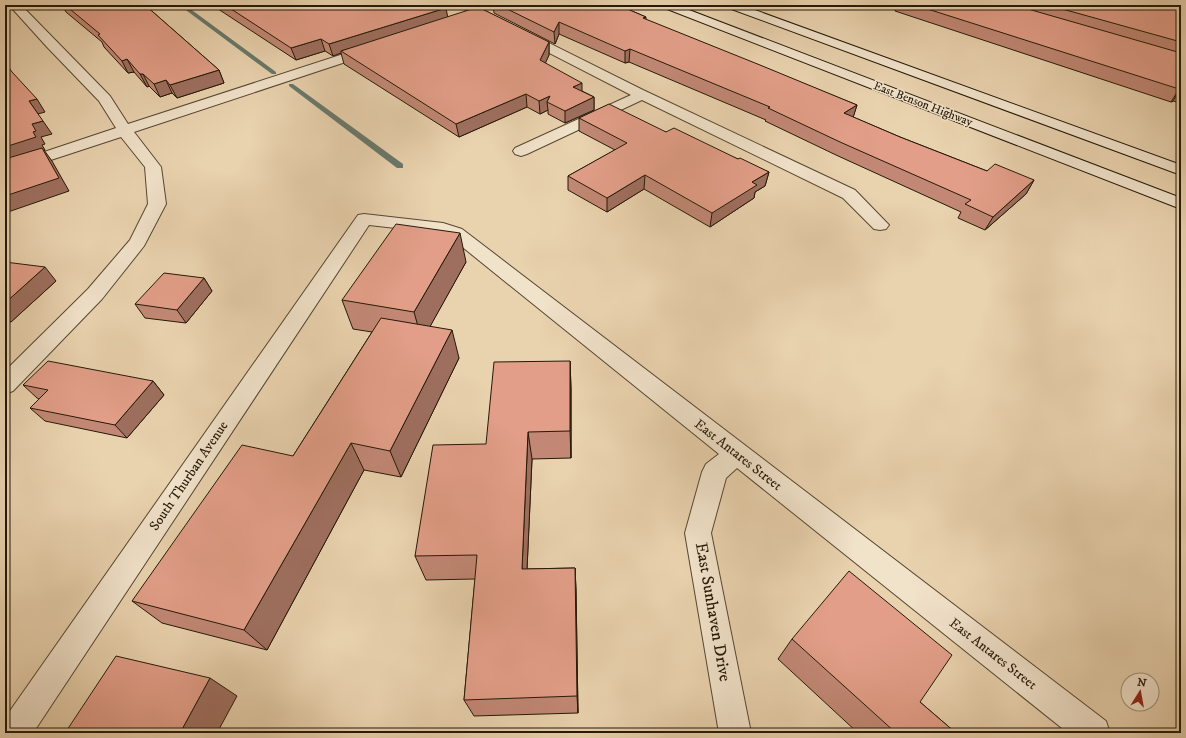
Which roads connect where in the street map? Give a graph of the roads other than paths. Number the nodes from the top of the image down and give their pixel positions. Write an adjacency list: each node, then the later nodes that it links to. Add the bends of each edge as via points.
1 (15, 5): 7 (street, via 105,99)
2 (666, 5): 11 (street, East Benson Highway)
3 (730, 5): 10 (street, East Benson Highway)
4 (465, 12): 6 (street, via 481,13)
5 (382, 46): 7 (street)
6 (643, 95): 8 (street); 13 (street, via 849,194)
7 (125, 131): 9 (street); 14 (street, via 153,167 157,204 138,242 95,294)
8 (520, 151)
9 (5, 170)
10 (1181, 170)
11 (1181, 204)
12 (364, 219): 15 (street, East Antares Street, via 443,228 456,233); 16 (street, South Thurban Avenue)
13 (880, 225)
14 (5, 385)
15 (736, 454): 17 (street, East Sunhaven Drive, via 715,472 698,533); 18 (street, East Antares Street)
16 (14, 733)
17 (735, 733)
18 (1094, 733)

